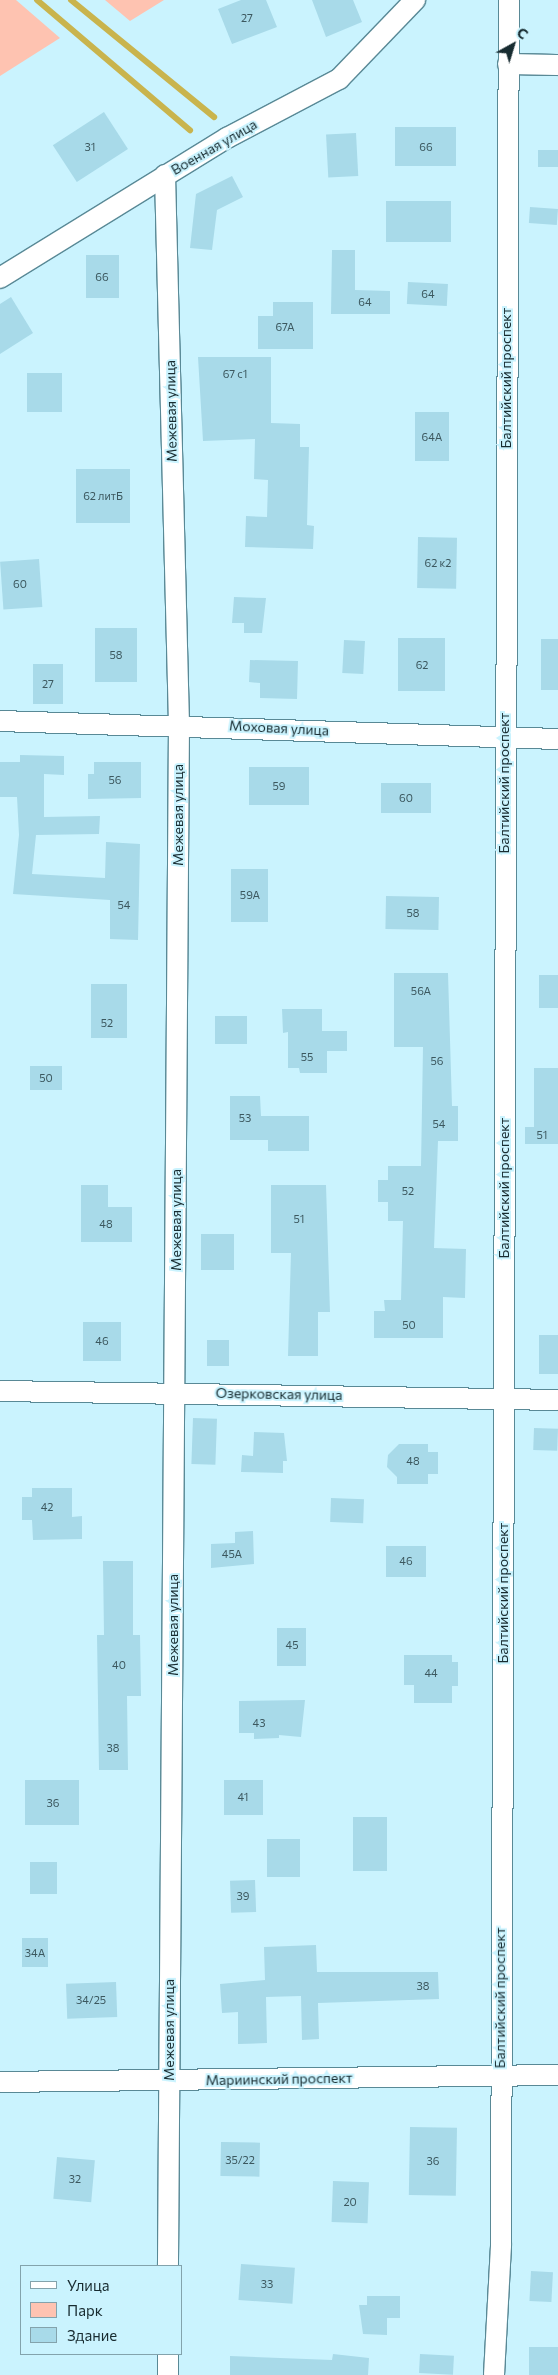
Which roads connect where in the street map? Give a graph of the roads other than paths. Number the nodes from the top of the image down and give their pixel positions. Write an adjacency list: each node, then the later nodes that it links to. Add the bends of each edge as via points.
1 (415, 0): 5 (street, Военная улица, via 339,79)
2 (508, 0): 3 (street, Балтийский проспект)
3 (508, 64): 4 (street); 9 (street, Балтийский проспект)
4 (558, 65)
5 (165, 175): 6 (street, Военная улица); 8 (street, Межевая улица)
6 (0, 278)
7 (0, 721): 8 (street, Моховая улица)
8 (179, 724): 9 (street, Моховая улица); 12 (street, Межевая улица)
9 (504, 739): 10 (street, Моховая улица); 13 (street, Балтийский проспект)
10 (558, 739)
11 (0, 1391): 12 (street, Озерковская улица)
12 (174, 1392): 13 (street, Озерковская улица); 17 (street, Межевая улица)
13 (504, 1399): 14 (street, Озерковская улица); 15 (street, Балтийский проспект)
14 (558, 1400)
15 (499, 2074): 16 (street, Мариинский проспект); 17 (street, Мариинский проспект); 22 (street, Балтийский проспект, via 501,2246)
16 (558, 2075)
17 (169, 2081): 18 (street, Мариинский проспект); 19 (street, Межевая улица)
18 (0, 2082)
19 (168, 2265)
20 (168, 2355): 21 (street)
21 (168, 2375)
22 (494, 2375)

